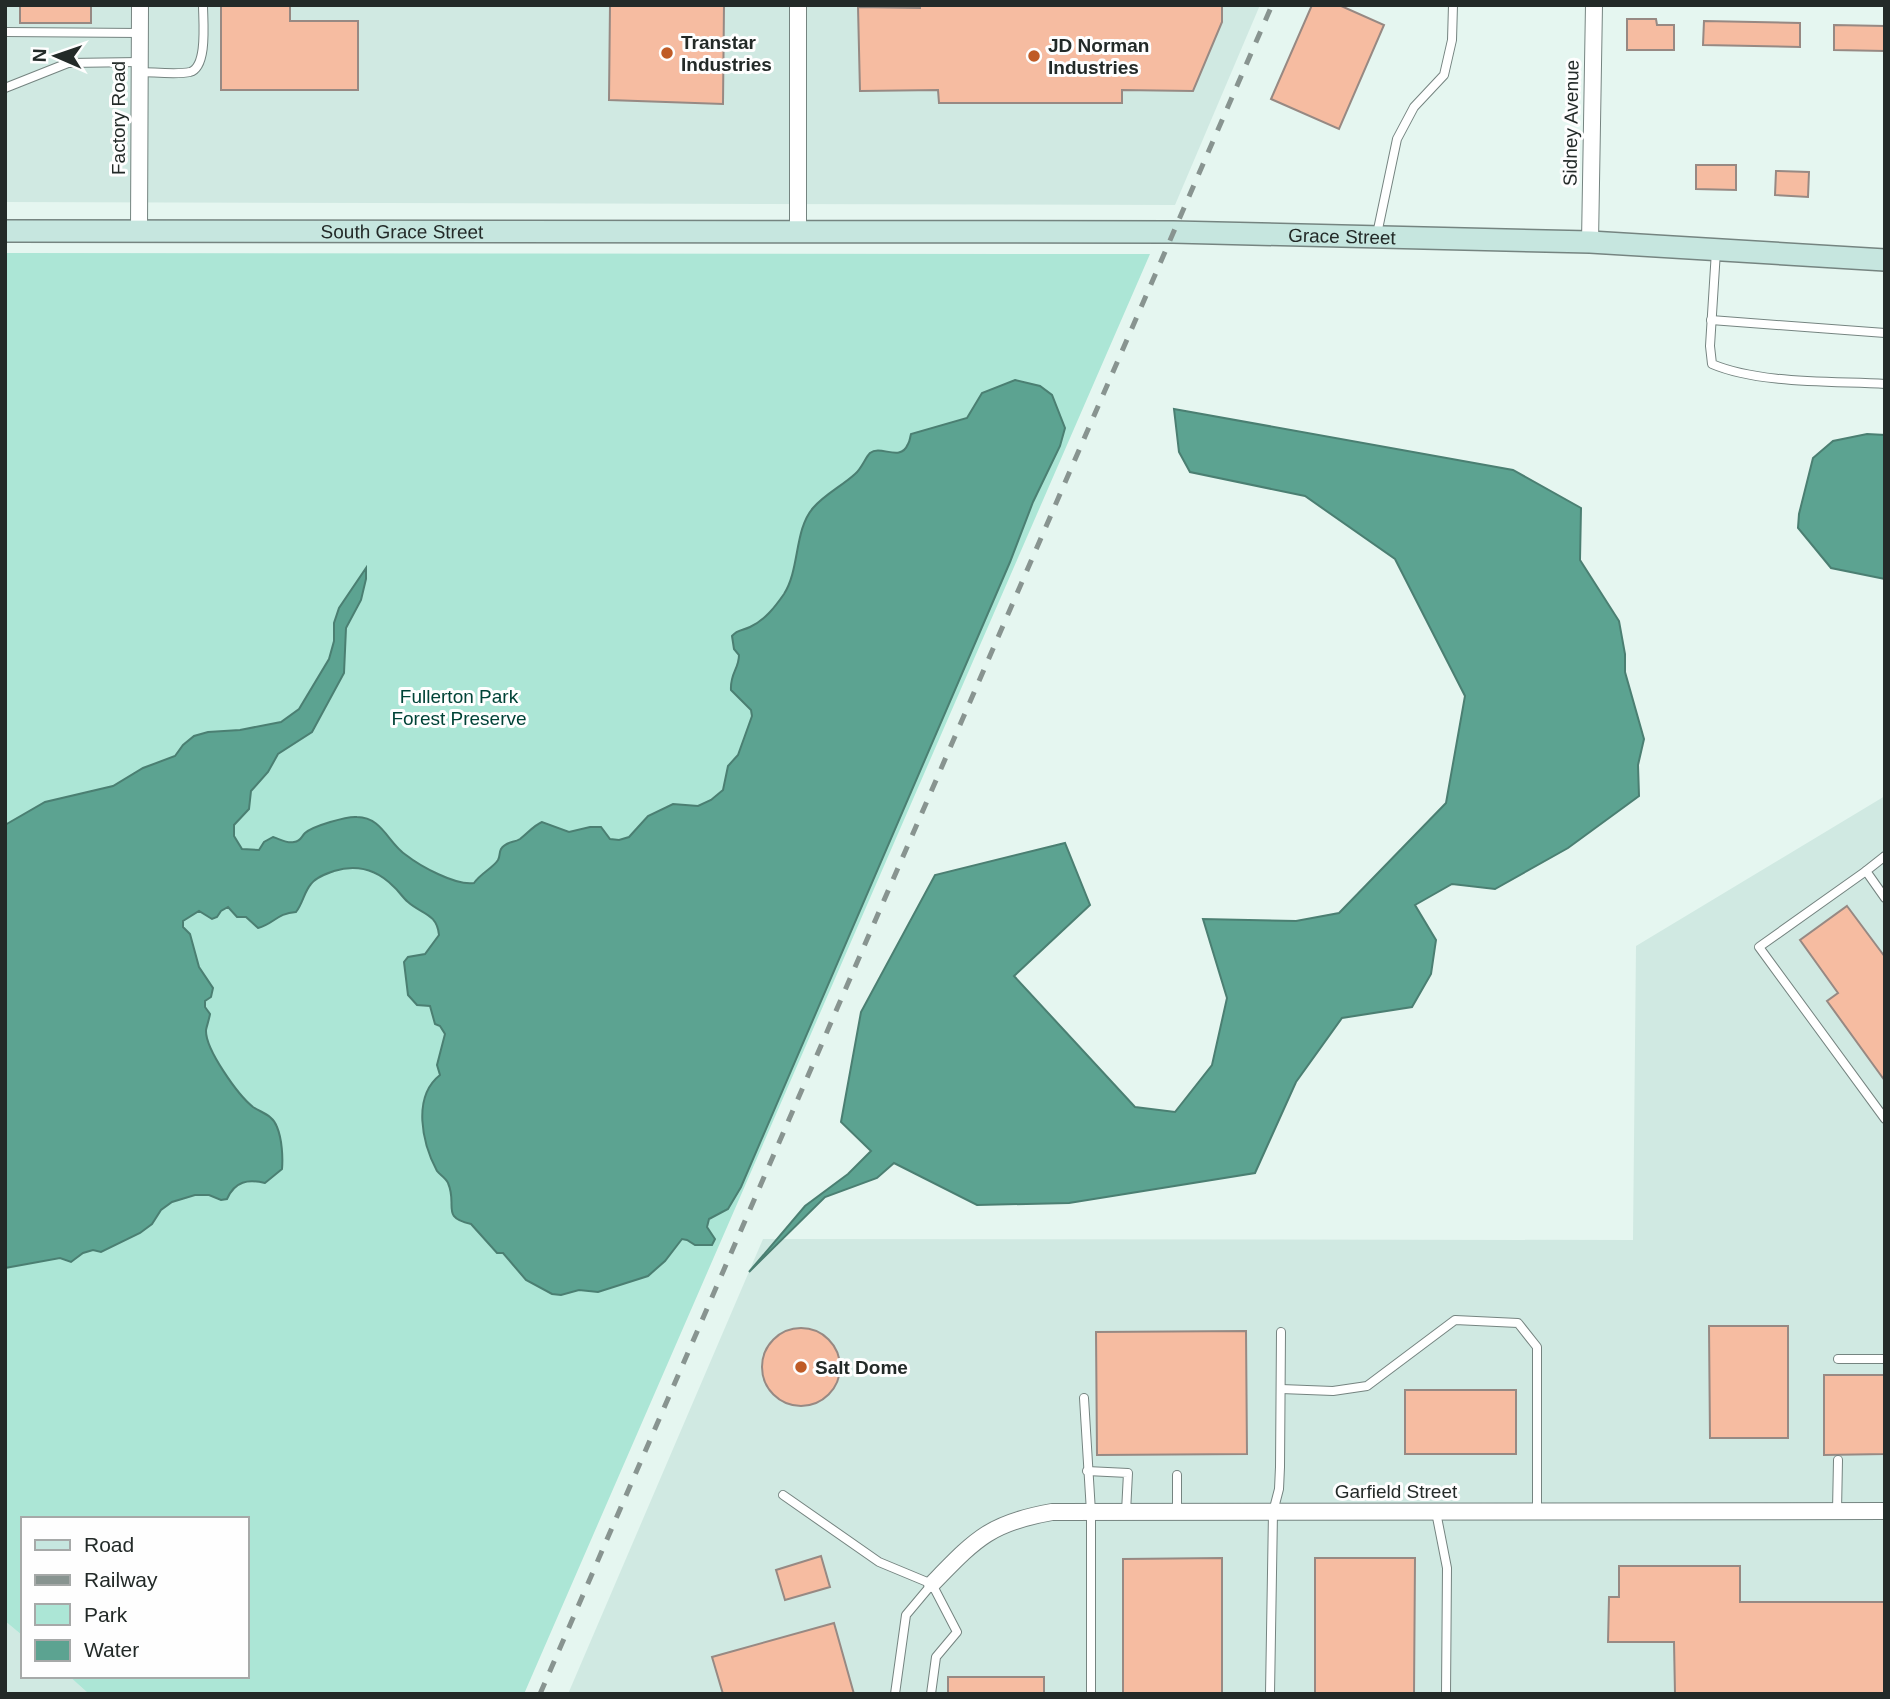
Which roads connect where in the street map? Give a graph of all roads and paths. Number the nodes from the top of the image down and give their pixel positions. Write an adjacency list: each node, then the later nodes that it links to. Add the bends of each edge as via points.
1 (140, 5): 7 (street, Factory Road)
2 (203, 5): 8 (lane, via 203,50 198,66 190,72)
3 (798, 5): 12 (street)
4 (1452, 5): 13 (lane, via 1452,40 1444,75 1415,107 1397,139)
5 (1594, 5): 14 (street, Sidney Avenue)
6 (5, 32): 7 (lane)
7 (140, 33): 8 (street, Factory Road)
8 (139, 67): 9 (lane, via 68,63); 10 (street, Factory Road)
9 (5, 88)
10 (139, 230): 11 (street, South Grace Street); 12 (street, South Grace Street)
11 (5, 231)
12 (798, 232): 13 (street, Grace Street)
13 (1376, 237): 14 (street, Grace Street)
14 (1590, 242): 15 (street, Grace Street)
15 (1716, 249): 16 (street, Grace Street); 17 (lane)
16 (1885, 260)
17 (1711, 320): 18 (lane); 19 (lane, via 1712,364 1730,371)
18 (1885, 333)
19 (1885, 384)
20 (1885, 856): 21 (lane)
21 (1866, 871): 22 (lane); 23 (lane, via 1759,947)
22 (1885, 898)
23 (1885, 1119)
24 (1281, 1332): 27 (lane)
25 (1838, 1359): 26 (lane)
26 (1885, 1359)
27 (1281, 1389): 38 (lane, via 1279,1489); 40 (lane, via 1333,1391 1367,1386 1455,1320 1518,1323 1537,1346)
28 (1084, 1398): 30 (lane)
29 (1838, 1460): 33 (lane)
30 (1087, 1471): 35 (lane); 36 (lane, via 1128,1474)
31 (1177, 1475): 37 (lane)
32 (783, 1494): 41 (lane, via 879,1562)
33 (1837, 1511): 34 (street, Garfield Street); 40 (street, Garfield Street)
34 (1885, 1511)
35 (1091, 1512): 36 (street, Garfield Street); 41 (street, Garfield Street, via 1029,1516 987,1532); 44 (lane)
36 (1126, 1512): 37 (street, Garfield Street)
37 (1177, 1512): 38 (street, Garfield Street)
38 (1273, 1512): 39 (street, Garfield Street); 45 (lane)
39 (1436, 1512): 40 (street, Garfield Street); 46 (lane, via 1447,1568)
40 (1537, 1512)
41 (932, 1584): 42 (lane, via 906,1615); 43 (lane, via 957,1632 936,1657)
42 (895, 1694)
43 (931, 1694)
44 (1091, 1694)
45 (1270, 1694)
46 (1446, 1694)

